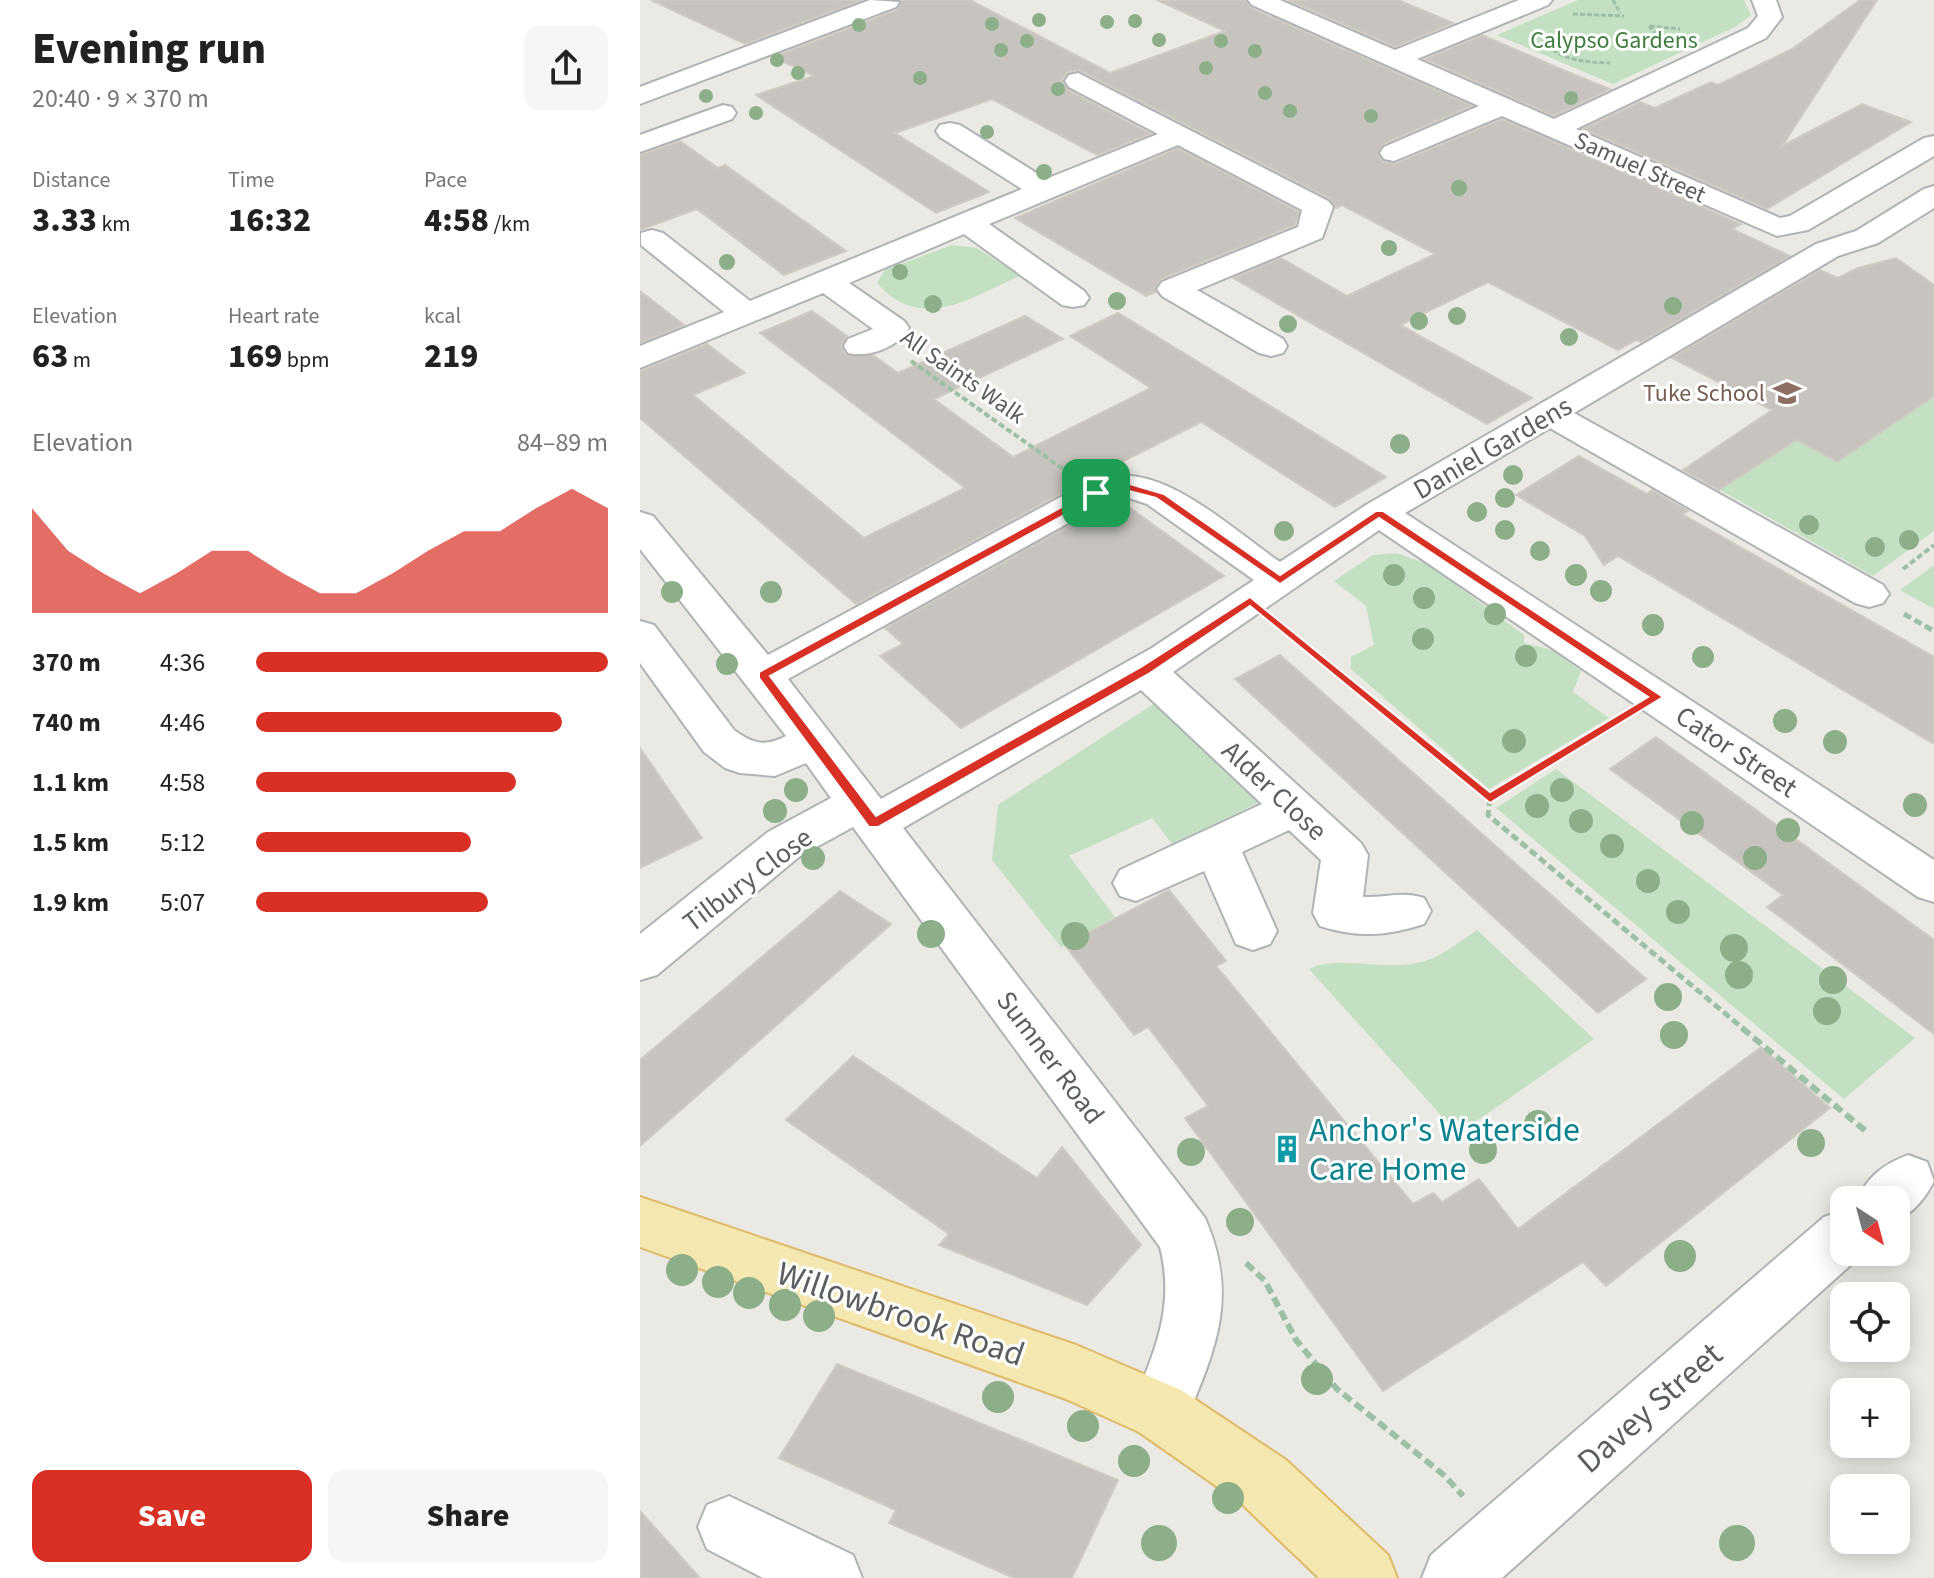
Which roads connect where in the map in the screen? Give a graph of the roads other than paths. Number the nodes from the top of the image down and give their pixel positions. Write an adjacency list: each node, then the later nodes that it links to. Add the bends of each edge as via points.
1 (882, 0): 7 (street, via 887,2)
2 (1260, 0): 5 (street, Samuel Street)
3 (1540, 0): 5 (street)
4 (1764, 0): 11 (street, via 1770,17 1757,33)
5 (1396, 59): 8 (street, Samuel Street)
6 (1078, 81): 14 (street)
7 (640, 96)
8 (1502, 106): 11 (street, Samuel Street); 17 (street)
9 (640, 110): 12 (street)
10 (723, 113): 12 (street)
11 (1554, 129): 16 (street, Samuel Street, via 1777,227 1798,224)
12 (674, 131): 15 (street)
13 (950, 131): 18 (street)
14 (1178, 135): 18 (street); 26 (street, via 1318,207 1311,232 1173,289)
15 (640, 144)
16 (1934, 144)
17 (1394, 153)
18 (1043, 190): 20 (street)
19 (1934, 195): 28 (street, Daniel Gardens, via 1867,237 1827,250)
20 (967, 223): 22 (street); 23 (street)
21 (652, 239): 24 (street)
22 (826, 281): 24 (street); 25 (street, via 893,328)
23 (1073, 298)
24 (748, 315): 27 (street)
25 (869, 342)
26 (1271, 346)
27 (640, 358)
28 (1551, 414): 29 (street, Daniel Gardens); 32 (street)
29 (1379, 513): 31 (street, Daniel Gardens); 41 (street, Cator Street)
30 (640, 524): 35 (street, Sumner Road)
31 (1265, 591): 34 (street, Daniel Gardens); 35 (street, via 1160,496 1130,487 1096,493)
32 (1869, 594)
33 (640, 634): 36 (street, via 719,741 740,757 775,760)
34 (1145, 670): 37 (street, Alder Close); 38 (street, Daniel Gardens)
35 (763, 675): 36 (street, Sumner Road)
36 (812, 742): 38 (street, Sumner Road)
37 (1294, 808): 39 (street); 42 (street, Alder Close, via 1345,855 1337,913 1388,917)
38 (866, 814): 44 (street, Tilbury Close, via 784,844); 47 (street, Sumner Road, via 1185,1236 1196,1270 1196,1318)
39 (1216, 845): 40 (street); 43 (street)
40 (1136, 883)
41 (1934, 884)
42 (1407, 911)
43 (1253, 931)
44 (640, 961)
45 (640, 1222): 47 (main road, Willowbrook Road, via 1076,1374)
46 (1830, 1247): 51 (street, Davey Street)
47 (1160, 1411): 50 (main road, via 1264,1482)
48 (729, 1527): 49 (street)
49 (830, 1578)
50 (1365, 1578)
51 (1454, 1578)

